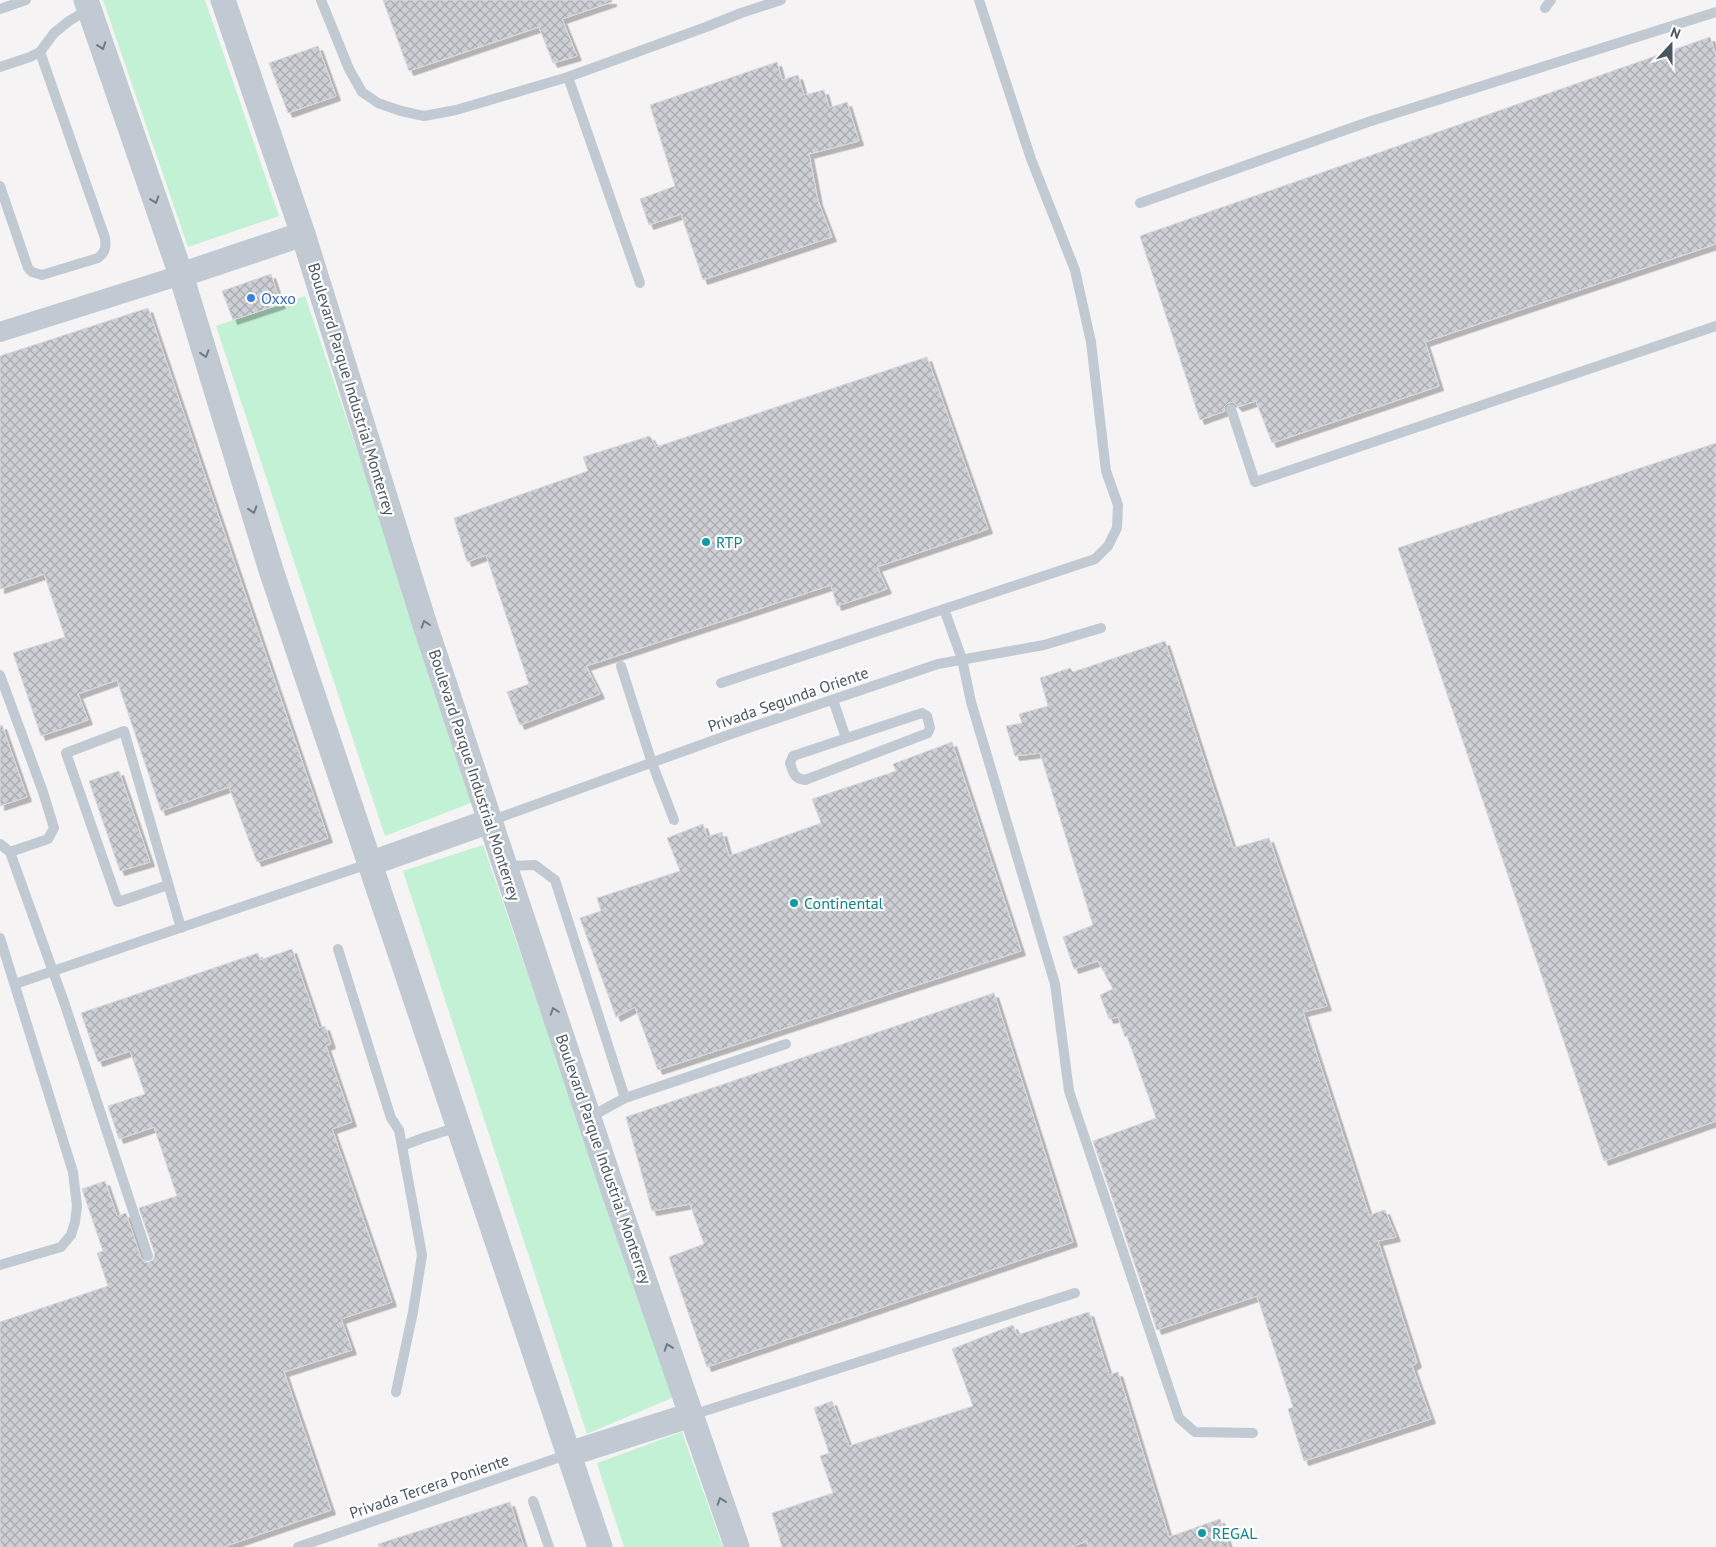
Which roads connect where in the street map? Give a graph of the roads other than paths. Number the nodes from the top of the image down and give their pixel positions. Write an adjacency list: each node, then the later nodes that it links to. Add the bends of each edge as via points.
1 (26, 0): 7 (lane)
2 (223, 0): 14 (street, Boulevard Parque Industrial Monterrey)
3 (321, 0): 11 (lane, via 349,69 362,92 402,111 424,116 456,110)
4 (781, 0): 11 (lane)
5 (979, 0): 20 (lane, via 1031,159 1075,270 1091,342 1106,471 1118,504 1117,528 1108,546 1095,559)
6 (88, 4): 9 (lane); 15 (street, one-way to 15)
7 (0, 9)
8 (1716, 12): 13 (lane, via 1368,122)
9 (40, 52): 10 (lane); 12 (lane, via 105,238 103,254 42,275 32,272)
10 (0, 67)
11 (568, 77): 16 (lane)
12 (0, 186)
13 (1140, 203)
14 (303, 234): 15 (street); 30 (street, Boulevard Parque Industrial Monterrey, one-way to 14)
15 (181, 275): 18 (street); 33 (street, one-way to 33, via 271,570)
16 (640, 283)
17 (1716, 326): 19 (lane, via 1255,482)
18 (0, 332)
19 (1231, 409)
20 (944, 609): 22 (lane); 25 (lane)
21 (1101, 628): 22 (lane, Privada Segunda Oriente, via 1044,645)
22 (962, 659): 26 (lane, Privada Segunda Oriente); 51 (lane, via 971,702 1056,984 1069,1092 1179,1418 1195,1432)
23 (621, 666): 28 (lane)
24 (0, 675): 32 (lane, via 54,828 48,839)
25 (721, 683)
26 (832, 700): 27 (lane); 28 (lane, Privada Segunda Oriente)
27 (846, 738): 27 (lane, via 793,756 790,762 795,776 805,780 928,733 930,728 927,716 922,713)
28 (652, 763): 29 (lane); 30 (lane, Privada Segunda Oriente)
29 (674, 820)
30 (490, 821): 33 (street); 34 (street, Boulevard Parque Industrial Monterrey)
31 (0, 844): 32 (lane)
32 (10, 852): 39 (lane)
33 (369, 864): 36 (lane); 44 (street)
34 (505, 866): 42 (lane, via 535,865 554,880); 43 (street, Boulevard Parque Industrial Monterrey, one-way to 34)
35 (168, 885): 35 (lane, via 124,731 66,753 118,902); 36 (lane)
36 (181, 928): 39 (lane)
37 (0, 938): 40 (lane)
38 (338, 949): 45 (lane)
39 (52, 971): 40 (lane); 46 (lane)
40 (15, 984): 47 (lane, via 73,1172 77,1206 71,1235 61,1247)
41 (786, 1044): 42 (lane)
42 (625, 1098): 43 (lane)
43 (589, 1117): 50 (street, Boulevard Parque Industrial Monterrey, one-way to 43)
44 (458, 1127): 45 (lane); 52 (street)
45 (402, 1146): 49 (lane, via 422,1255)
46 (148, 1256)
47 (0, 1265)
48 (1075, 1293): 50 (lane)
49 (396, 1392)
50 (691, 1415): 52 (street); 57 (street, Boulevard Parque Industrial Monterrey, one-way to 50)
51 (1253, 1433)
52 (569, 1454): 54 (lane, Privada Tercera Poniente); 56 (street)
53 (533, 1500): 55 (lane)
54 (298, 1547)
55 (549, 1547)
56 (600, 1547)
57 (737, 1547)

